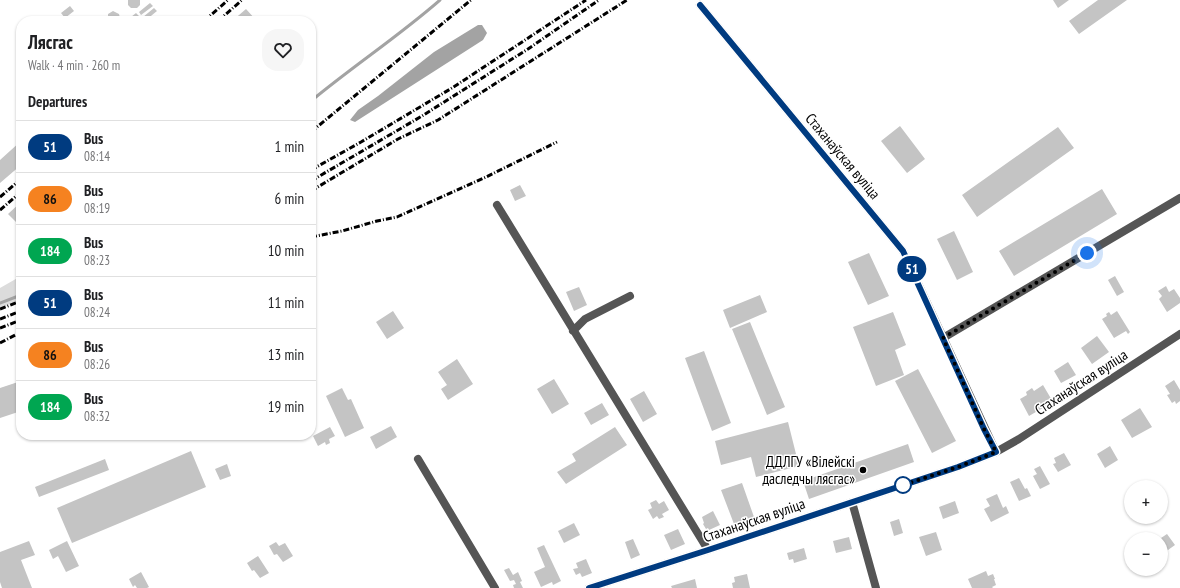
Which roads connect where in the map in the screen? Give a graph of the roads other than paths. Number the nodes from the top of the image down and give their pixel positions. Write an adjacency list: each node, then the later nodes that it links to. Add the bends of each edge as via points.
1 (700, 5): 7 (street, Стаханаўская вуліца, via 903,251)
2 (1180, 198): 7 (street)
3 (497, 205): 5 (street)
4 (630, 296): 5 (street, via 585,319)
5 (573, 331): 11 (street)
6 (1180, 334): 8 (street, Стаханаўская вуліца)
7 (943, 338): 8 (street, Стаханаўская вуліца)
8 (996, 452): 10 (street, Стаханаўская вуліца)
9 (418, 459): 12 (street)
10 (852, 502): 11 (street, Стаханаўская вуліца); 14 (street)
11 (708, 550): 13 (street, Стаханаўская вуліца)
12 (495, 588)
13 (589, 588)
14 (876, 588)

